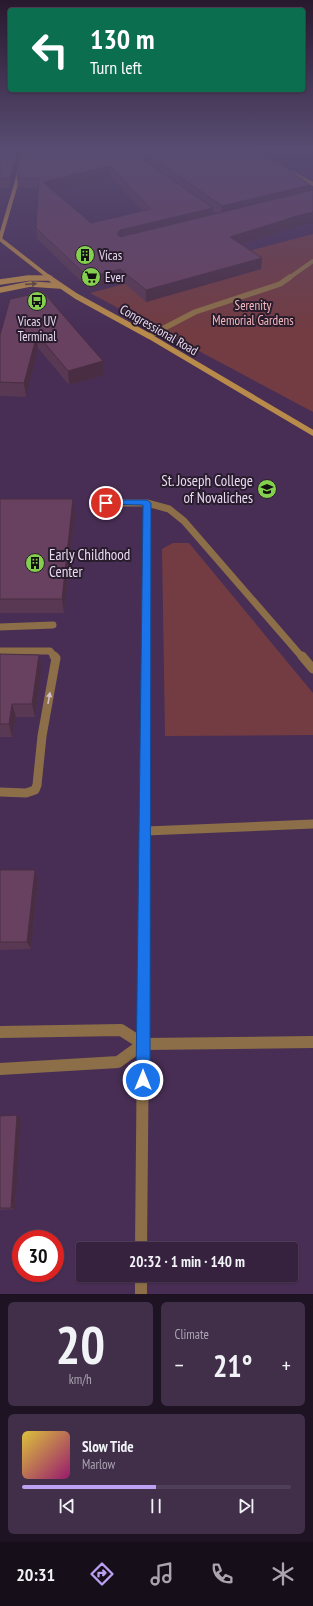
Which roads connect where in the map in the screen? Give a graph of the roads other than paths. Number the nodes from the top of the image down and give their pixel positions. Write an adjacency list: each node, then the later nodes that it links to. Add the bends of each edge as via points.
1 (8, 210): 2 (main road)
2 (0, 239): 4 (main road, Congressional Road)
3 (313, 261): 8 (street, via 280,284 195,312)
4 (50, 278): 5 (main road); 6 (main road, Congressional Road)
5 (0, 282)
6 (62, 286): 7 (main road, one-way to 6, via 32,284); 8 (main road, Congressional Road)
7 (0, 290)
8 (149, 336): 9 (main road, Congressional Road)
9 (313, 433)
10 (93, 503): 11 (street)
11 (147, 503): 15 (street, via 169,509 184,521); 18 (street)
12 (53, 625): 13 (street)
13 (0, 627)
14 (0, 651): 16 (street, one-way to 14, via 26,793 35,790 56,658 50,651)
15 (313, 669)
16 (0, 792)
17 (313, 824): 18 (street)
18 (146, 831): 21 (street)
19 (0, 1032): 21 (street, via 121,1030)
20 (313, 1042): 21 (street)
21 (144, 1044): 22 (street, via 118,1062); 23 (street)
22 (0, 1069)
23 (141, 1242)
24 (141, 1282): 25 (street)
25 (141, 1294)

